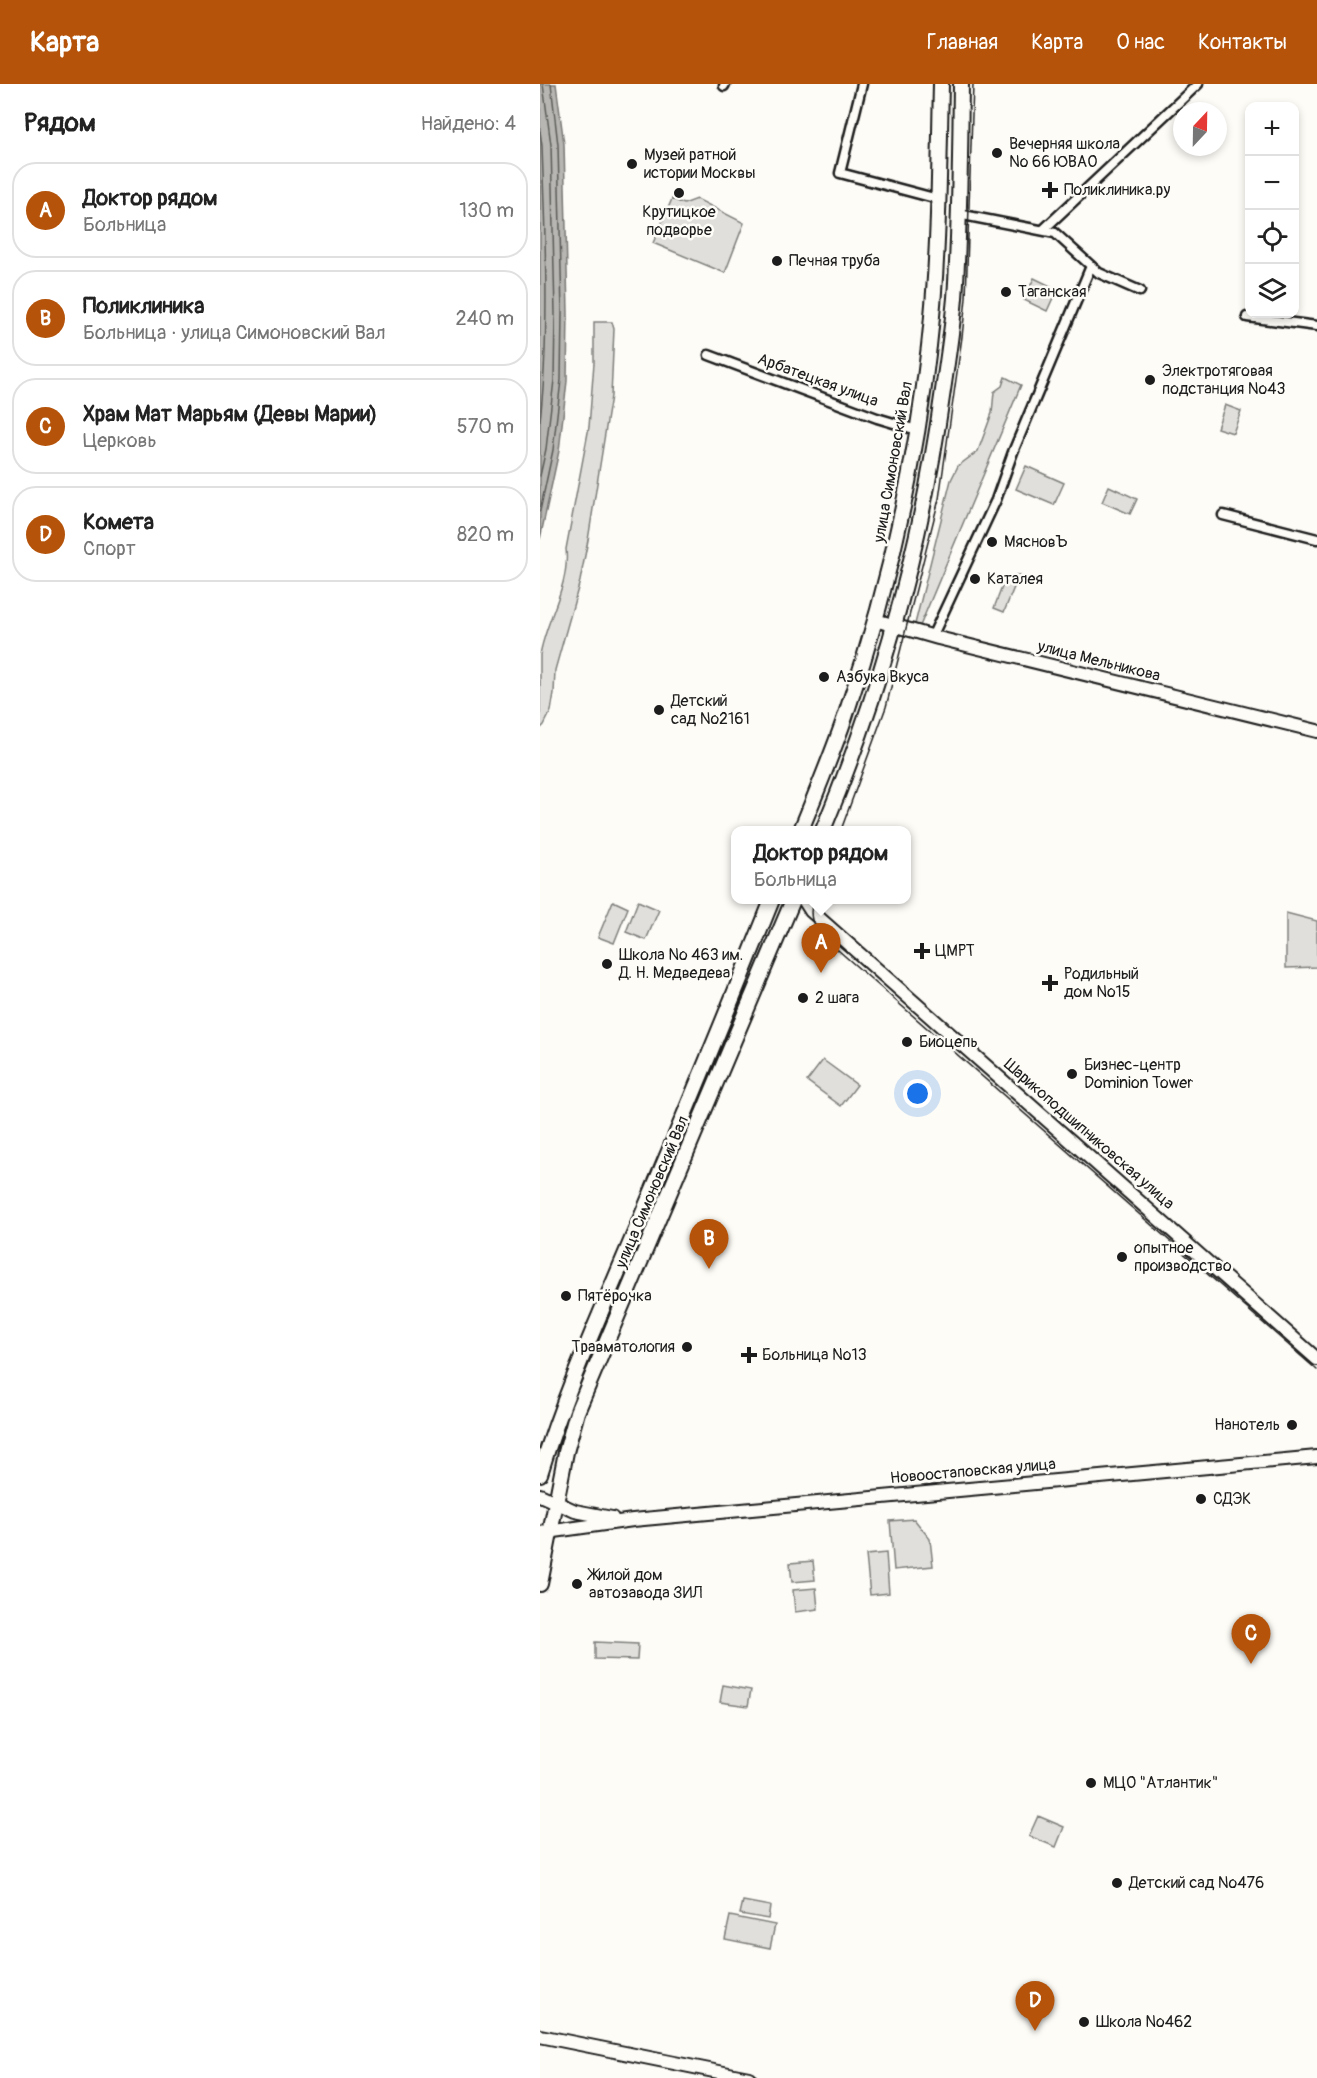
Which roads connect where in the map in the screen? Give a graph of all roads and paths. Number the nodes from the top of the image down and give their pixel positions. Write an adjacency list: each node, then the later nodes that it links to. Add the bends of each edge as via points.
1 (862, 84): 5 (street, via 840,173)
2 (941, 84): 5 (main road, улица Симоновский Вал)
3 (961, 84): 6 (main road)
4 (1198, 84): 7 (street)
5 (938, 199): 12 (main road, улица Симоновский Вал)
6 (958, 214): 7 (street); 13 (main road)
7 (1043, 230): 8 (street, via 1055,233)
8 (1091, 266): 9 (street); 22 (street, via 996,500)
9 (1140, 291)
10 (1255, 318): 11 (street)
11 (1317, 326)
12 (930, 343): 13 (street, via 932,352 939,356 946,353); 15 (main road, улица Симоновский Вал)
13 (950, 344): 16 (main road)
14 (709, 355): 17 (street, Арбатецкая улица)
15 (922, 400): 16 (street, via 933,391 940,394); 17 (main road, улица Симоновский Вал)
16 (941, 403): 21 (main road, via 924,508)
17 (917, 430): 20 (main road, улица Симоновский Вал, via 904,504)
18 (1223, 515): 19 (street)
19 (1317, 539)
20 (875, 620): 21 (street, улица Мельникова); 23 (main road, улица Симоновский Вал)
21 (895, 625): 22 (street, улица Мельникова); 24 (main road)
22 (932, 637): 25 (street, улица Мельникова)
23 (845, 717): 24 (street, via 860,710); 26 (main road, улица Симоновский Вал)
24 (864, 723): 27 (main road)
25 (1317, 731)
26 (803, 826)
27 (825, 826)
28 (771, 904): 34 (main road, улица Симоновский Вал)
29 (784, 904): 33 (street)
30 (792, 904): 33 (main road, улица Симоновский Вал)
31 (807, 904): 32 (street, Шарикоподшипниковская улица)
32 (811, 911): 33 (street); 36 (street, Шарикоподшипниковская улица)
33 (786, 915): 35 (main road, улица Симоновский Вал)
34 (726, 1016): 35 (street, via 726,1024 731,1028 737,1029); 37 (main road, улица Симоновский Вал)
35 (742, 1023): 38 (main road, улица Симоновский Вал, via 592,1373)
36 (1317, 1359)
37 (550, 1441): 38 (street, via 550,1450 556,1455); 40 (main road, улица Симоновский Вал)
38 (567, 1447): 42 (main road, улица Симоновский Вал)
39 (1317, 1457): 43 (street, Новоостаповская улица)
40 (540, 1474)
41 (540, 1495): 42 (street, Новоостаповская улица)
42 (556, 1502): 43 (street, Новоостаповская улица, via 587,1514); 44 (main road, улица Симоновский Вал)
43 (633, 1520): 44 (street, Новоостаповская улица)
44 (545, 1532): 45 (main road, улица Симоновский Вал)
45 (540, 1584)
46 (540, 2036): 47 (street)
47 (749, 2078)

